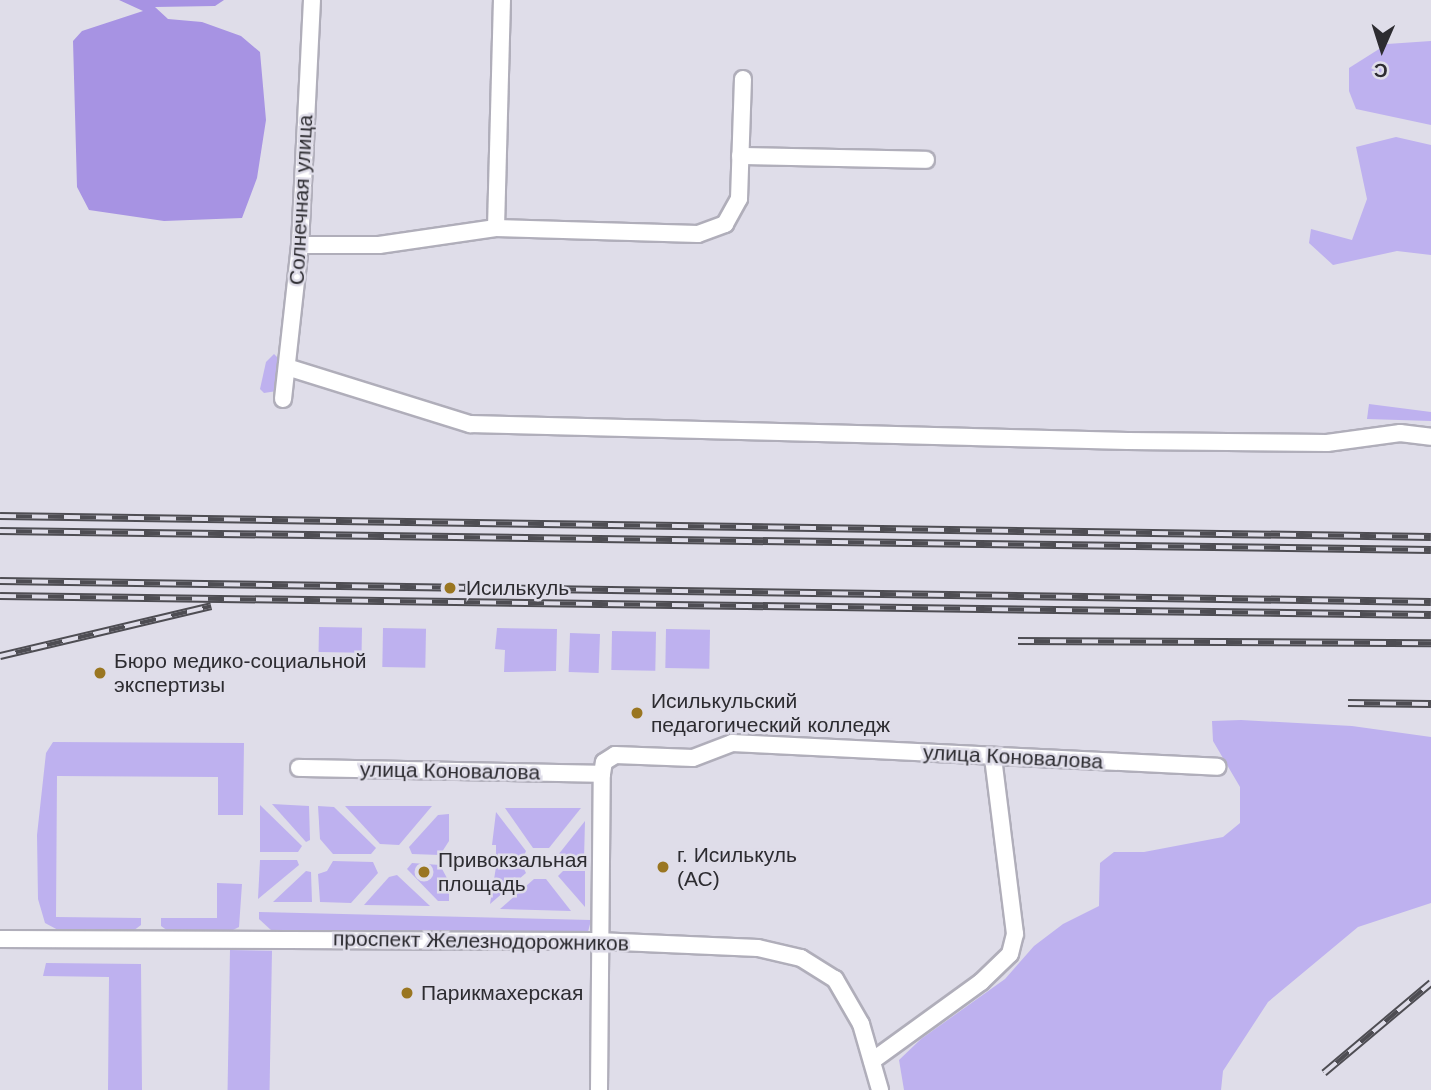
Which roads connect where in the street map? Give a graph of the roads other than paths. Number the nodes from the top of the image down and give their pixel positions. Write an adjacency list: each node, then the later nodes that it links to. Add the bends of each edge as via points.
1 (312, 0): 7 (street, Солнечная улица)
2 (502, 0): 6 (street)
3 (743, 79): 4 (street)
4 (740, 156): 5 (street); 6 (street, via 739,199 725,224 698,234)
5 (926, 160)
6 (496, 228): 7 (street, via 379,245)
7 (300, 245): 8 (street, Солнечная улица)
8 (290, 368): 9 (street, Солнечная улица); 10 (street, via 470,424 1167,441 1327,443 1399,433)
9 (284, 399)
10 (1431, 437)
11 (993, 757): 12 (street, улица Коновалова); 14 (street, улица Коновалова, via 732,743 693,758 615,755); 17 (street, via 1016,934 1010,954 981,982)
12 (1217, 767)
13 (299, 768): 14 (street, улица Коновалова)
14 (603, 768): 16 (street)
15 (0, 939): 16 (street, проспект Железнодорожников)
16 (600, 942): 17 (street, проспект Железнодорожников, via 758,948 801,958 835,979 861,1024); 18 (street)
17 (872, 1061): 19 (street, проспект Железнодорожников)
18 (599, 1090)
19 (880, 1090)

